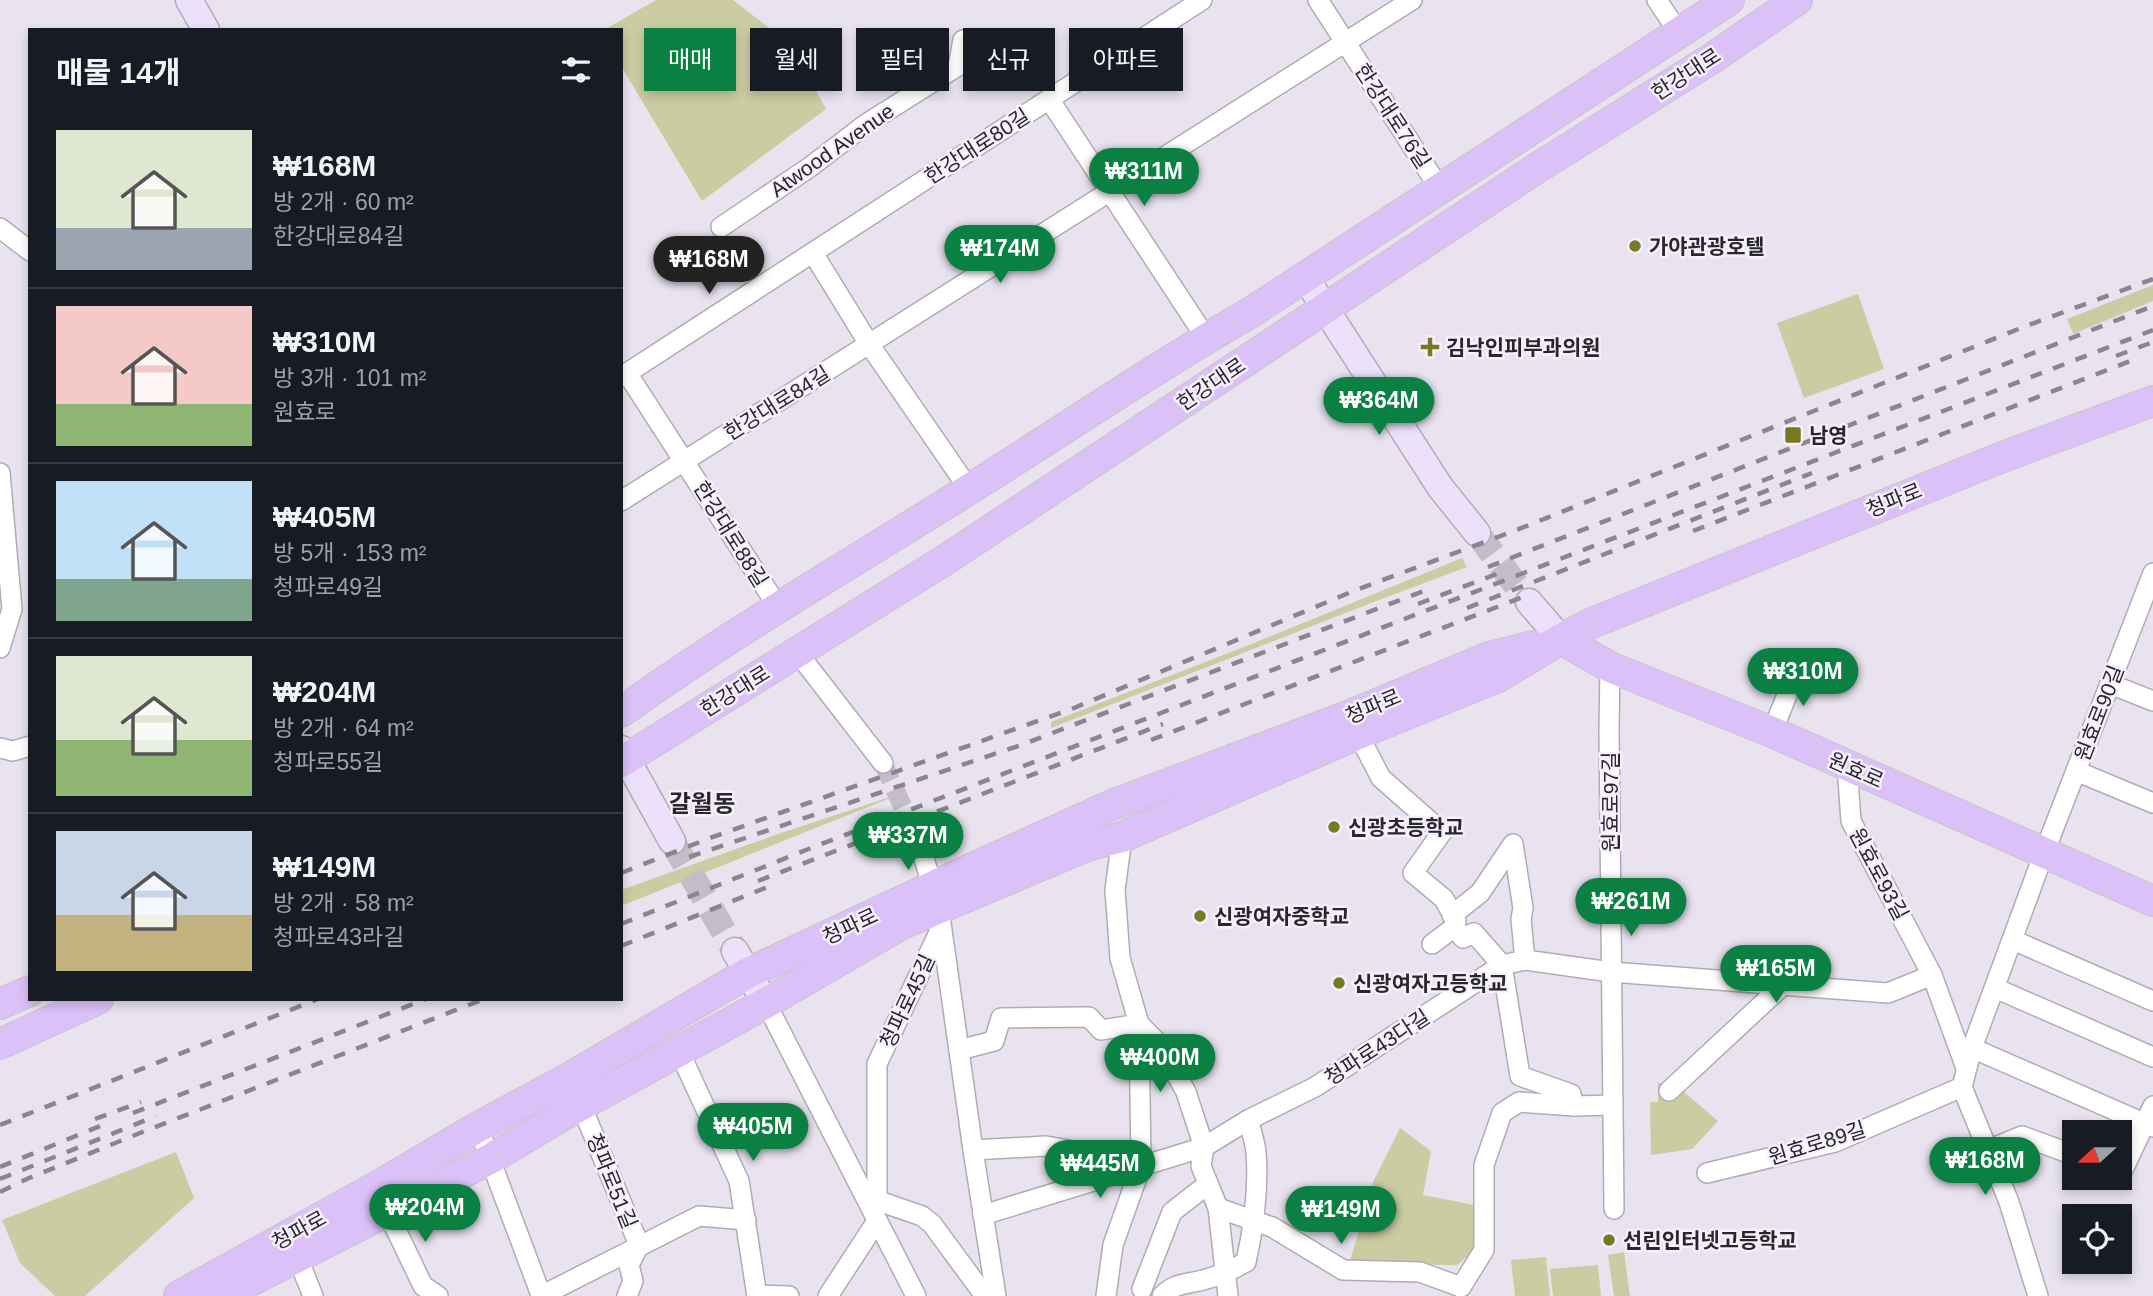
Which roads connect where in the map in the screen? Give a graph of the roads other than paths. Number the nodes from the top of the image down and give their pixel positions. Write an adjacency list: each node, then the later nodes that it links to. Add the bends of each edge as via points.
1 (189, 0): 8 (main road)
2 (1202, 0): 12 (street)
3 (1318, 0): 11 (street, 한강대로76길)
4 (1412, 0): 11 (street)
5 (1657, 0): 9 (street)
6 (1729, 0): 9 (main road, 한강대로)
7 (1797, 0): 20 (main road, 한강대로)
8 (205, 28)
9 (1679, 33): 13 (main road, 한강대로)
10 (963, 40): 15 (street, Atwood Avenue, via 958,66 866,124)
11 (1345, 42): 13 (street, 한강대로76길); 14 (street, 한강대로76길)
12 (1049, 99): 14 (street, 한강대로80길); 18 (street, 한강대로80길)
13 (1440, 189): 19 (main road, 한강대로)
14 (1110, 192): 21 (street, 한강대로80길); 22 (street)
15 (721, 227)
16 (0, 228): 17 (street)
17 (28, 249)
18 (813, 253): 22 (street); 23 (street)
19 (1305, 278): 20 (main road); 21 (main road, 한강대로)
20 (1325, 310): 31 (main road, via 1440,487); 37 (main road, 한강대로)
21 (1206, 338): 29 (main road, 한강대로)
22 (869, 344): 27 (street, 한강대로84길); 29 (street)
23 (624, 375): 27 (street, 한강대로88길)
24 (2153, 401): 25 (main road, 청파로)
25 (2112, 416): 26 (main road); 35 (main road, 청파로, via 1657,596)
26 (2153, 420)
27 (685, 461): 30 (street, 한강대로88길); 34 (street, 한강대로88길)
28 (0, 473): 36 (street, via 12,609)
29 (970, 489): 34 (main road, 한강대로)
30 (623, 500)
31 (1477, 533)
32 (2152, 581): 40 (street, 원효로90길)
33 (1530, 601): 35 (main road)
34 (778, 607): 42 (main road, 한강대로)
35 (1561, 639): 39 (main road, 원효로); 44 (main road, 청파로, via 1498,677); 57 (main road, 청파로, via 1489,657 1112,806)
36 (0, 648)
37 (797, 652): 47 (main road, 한강대로); 48 (street)
38 (1811, 661): 43 (street, via 1798,668)
39 (1611, 667): 43 (main road, 원효로); 64 (street, 원효로97길)
40 (2110, 684): 41 (street); 50 (street, 원효로90길)
41 (2153, 701)
42 (623, 711)
43 (1772, 733): 49 (main road, 원효로)
44 (1358, 734): 52 (main road, 청파로); 58 (street, via 1381,778 1442,832 1413,873 1444,899)
45 (28, 747): 46 (street, via 13,751)
46 (0, 748)
47 (623, 757): 53 (main road)
48 (883, 763)
49 (1847, 766): 55 (main road, 원효로); 65 (street, 원효로93길, via 1851,821)
50 (2076, 771): 51 (street); 55 (street, 원효로90길)
51 (2153, 803)
52 (1122, 837): 57 (main road, 청파로, via 1087,846); 73 (street, via 1115,890 1120,958)
53 (672, 841)
54 (920, 845): 57 (street)
55 (2044, 853): 56 (main road, 원효로); 59 (street)
56 (2153, 901)
57 (938, 908): 62 (main road, 청파로); 71 (main road, 청파로); 76 (street, 청파로45길); 96 (street, 청파로45길, via 877,1064)
58 (1453, 920): 60 (street); 61 (street, via 1480,892 1513,844); 63 (street, via 1464,938 1474,933)
59 (2013, 940): 67 (street); 70 (street)
60 (1432, 944)
61 (1525, 960): 63 (street, 청파로43다길); 64 (street, 청파로43다길)
62 (742, 962): 71 (main road); 86 (main road, 청파로, via 567,1079)
63 (1502, 965): 82 (street, via 1520,1076 1572,1094); 85 (street, 청파로43다길, via 1315,1087)
64 (1611, 972): 66 (street); 83 (street, 원효로97길)
65 (1932, 975): 66 (street, via 1888,993); 79 (street, 원효로93길)
66 (1783, 985): 80 (street)
67 (1995, 988): 75 (street); 78 (street)
68 (28, 992): 72 (main road)
69 (95, 1001): 74 (main road)
70 (2153, 1001)
71 (766, 1003): 77 (main road, 청파로); 96 (street)
72 (0, 1004)
73 (1139, 1024): 76 (street, via 1101,1030 1089,1017 1001,1018 994,1041); 87 (street, via 1161,1046 1186,1093); 93 (street)
74 (0, 1044)
75 (1972, 1048): 79 (street); 84 (street)
76 (959, 1050): 88 (street, 청파로45길)
77 (679, 1051): 81 (main road, 청파로); 101 (street, via 739,1181)
78 (2153, 1058)
79 (1964, 1078): 89 (street); 94 (street, 원효로89길, via 1835,1142)
80 (1669, 1091)
81 (581, 1105): 92 (main road, 청파로); 104 (street, 청파로51길)
82 (1574, 1105): 83 (street); 109 (street, via 1519,1102 1502,1113 1484,1165 1484,1250)
83 (1613, 1105): 98 (street, 원효로97길)
84 (2151, 1119): 91 (street)
85 (1248, 1120): 87 (street, 청파로43다길); 103 (street, via 1256,1150)
86 (478, 1127): 92 (street); 111 (main road, 청파로)
87 (1204, 1146): 93 (street, 청파로43다길); 95 (street, via 1201,1166)
88 (973, 1150): 93 (street, via 1046,1146); 100 (street, 청파로45길)
89 (1988, 1150): 90 (street, via 2022,1136); 125 (street)
90 (2062, 1151)
91 (2132, 1153)
92 (490, 1159): 99 (main road, 청파로); 115 (street)
93 (1141, 1164): 100 (street, 청파로43다길); 108 (street, via 1113,1245)
94 (1707, 1173)
95 (1208, 1184): 97 (street); 110 (street, via 1172,1212)
96 (871, 1199): 102 (street); 121 (street, via 922,1216 932,1224)
97 (1218, 1208): 103 (street); 106 (street)
98 (1614, 1209)
99 (387, 1213): 105 (main road, 청파로); 114 (street, via 423,1286)
100 (983, 1215): 122 (street, 청파로45길)
101 (746, 1220): 104 (street, via 699,1216); 117 (street)
102 (877, 1221): 119 (street); 120 (street)
103 (1255, 1221): 106 (street, via 1245,1262); 109 (street, via 1343,1270 1420,1272)
104 (639, 1245): 115 (street); 116 (street, 청파로51길, via 629,1265 633,1281)
105 (297, 1256): 107 (main road, 청파로); 113 (street)
106 (1227, 1273): 123 (street, via 1172,1286); 124 (street)
107 (254, 1288): 112 (main road, 청파로)
108 (1107, 1289): 110 (street, via 1133,1284)
109 (1461, 1292)
110 (1147, 1293)
111 (179, 1296)
112 (221, 1296)
113 (313, 1296)
114 (438, 1296)
115 (541, 1296)
116 (627, 1296)
117 (757, 1296): 118 (street)
118 (789, 1296)
119 (828, 1296)
120 (916, 1296)
121 (985, 1296)
122 (996, 1296)
123 (1162, 1296)
124 (1228, 1296)
125 (2038, 1296)

